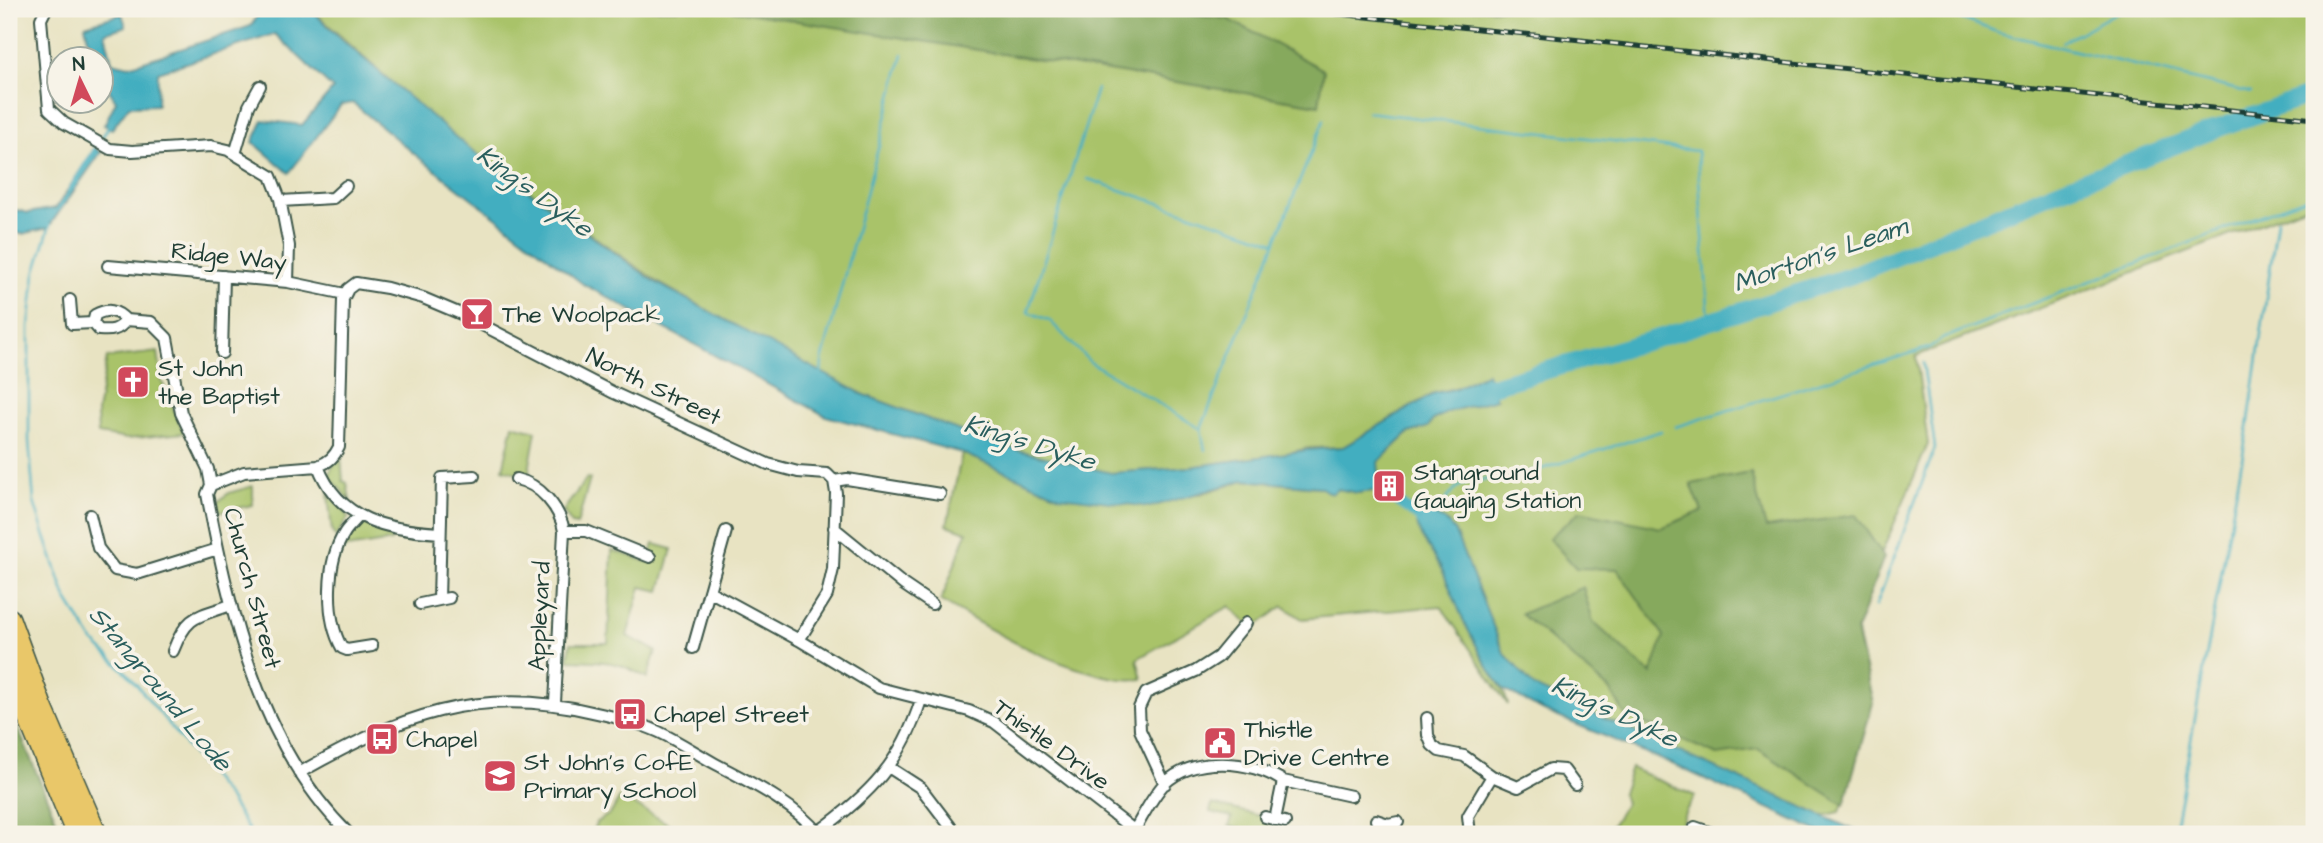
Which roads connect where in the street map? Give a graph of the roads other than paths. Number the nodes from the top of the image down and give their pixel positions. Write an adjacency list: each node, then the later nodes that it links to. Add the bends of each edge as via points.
1 (46, 9): 3 (street, via 41,19 50,109 64,123 110,149 211,146)
2 (260, 86): 3 (street)
3 (235, 154): 5 (street, via 271,176)
4 (346, 186): 5 (street, via 333,198)
5 (281, 201): 8 (street, via 289,246)
6 (108, 266): 7 (street, Ridge Way)
7 (224, 276): 8 (street, Ridge Way); 13 (street)
8 (288, 282): 9 (street, Ridge Way)
9 (345, 294): 14 (street, via 339,447 335,456); 17 (street, North Street, via 356,283 423,298 768,464 827,474)
10 (70, 300): 12 (street, via 72,324)
11 (126, 320): 12 (street, via 110,331 99,330); 12 (street, via 118,312 104,310 95,315); 18 (street, via 150,322 167,338 181,413)
12 (93, 323)
13 (222, 353)
14 (318, 466): 18 (street, Church Street, via 244,472); 21 (street, via 327,485)
15 (474, 476): 25 (street, via 442,478)
16 (516, 479): 23 (street, Appleyard, via 539,488)
17 (834, 481): 19 (street, North Street, via 847,479); 22 (street)
18 (211, 485): 26 (street, Church Street, via 207,494)
19 (940, 494)
20 (90, 515): 26 (street, via 98,548 115,570 137,574)
21 (359, 516): 25 (street, via 408,531); 35 (street, via 345,531 335,554 331,590 342,648)
22 (834, 528): 30 (street); 34 (street, via 827,595)
23 (564, 531): 27 (street, Appleyard, via 586,531); 40 (street, Appleyard)
24 (726, 531): 28 (street)
25 (440, 533): 29 (street, via 444,599)
26 (218, 550): 31 (street, Church Street)
27 (650, 556)
28 (709, 591): 34 (street, Thistle Drive); 36 (street)
29 (421, 604)
30 (932, 604)
31 (231, 605): 37 (street, via 196,617 181,631); 43 (street, Church Street, via 265,708)
32 (9, 618): 51 (highway)
33 (1246, 623): 46 (street, via 1218,657 1146,693 1139,708 1140,730)
34 (799, 640): 39 (street, Thistle Drive, via 879,688)
35 (372, 646)
36 (693, 648)
37 (173, 651)
38 (9, 670): 51 (highway)
39 (921, 700): 42 (street); 52 (street, Thistle Drive, via 994,722)
40 (555, 703): 43 (street, via 500,702 429,713 379,731); 53 (street, via 625,719 660,733 795,810)
41 (1427, 718): 44 (street, via 1432,745 1464,756)
42 (890, 768): 53 (street, via 857,804); 55 (street, via 921,788)
43 (299, 773): 54 (street, Church Street)
44 (1492, 776): 47 (street, via 1518,787 1551,769 1564,770); 56 (street, via 1468,816)
45 (1283, 781): 46 (street, via 1235,765 1208,763); 48 (street); 49 (street)
46 (1165, 784): 52 (street)
47 (1575, 785)
48 (1351, 796)
49 (1275, 820)
50 (1695, 827): 57 (street)
51 (85, 831)
52 (1137, 832)
53 (819, 833)
54 (349, 834)
55 (957, 834)
56 (1470, 834)
57 (1715, 834)

